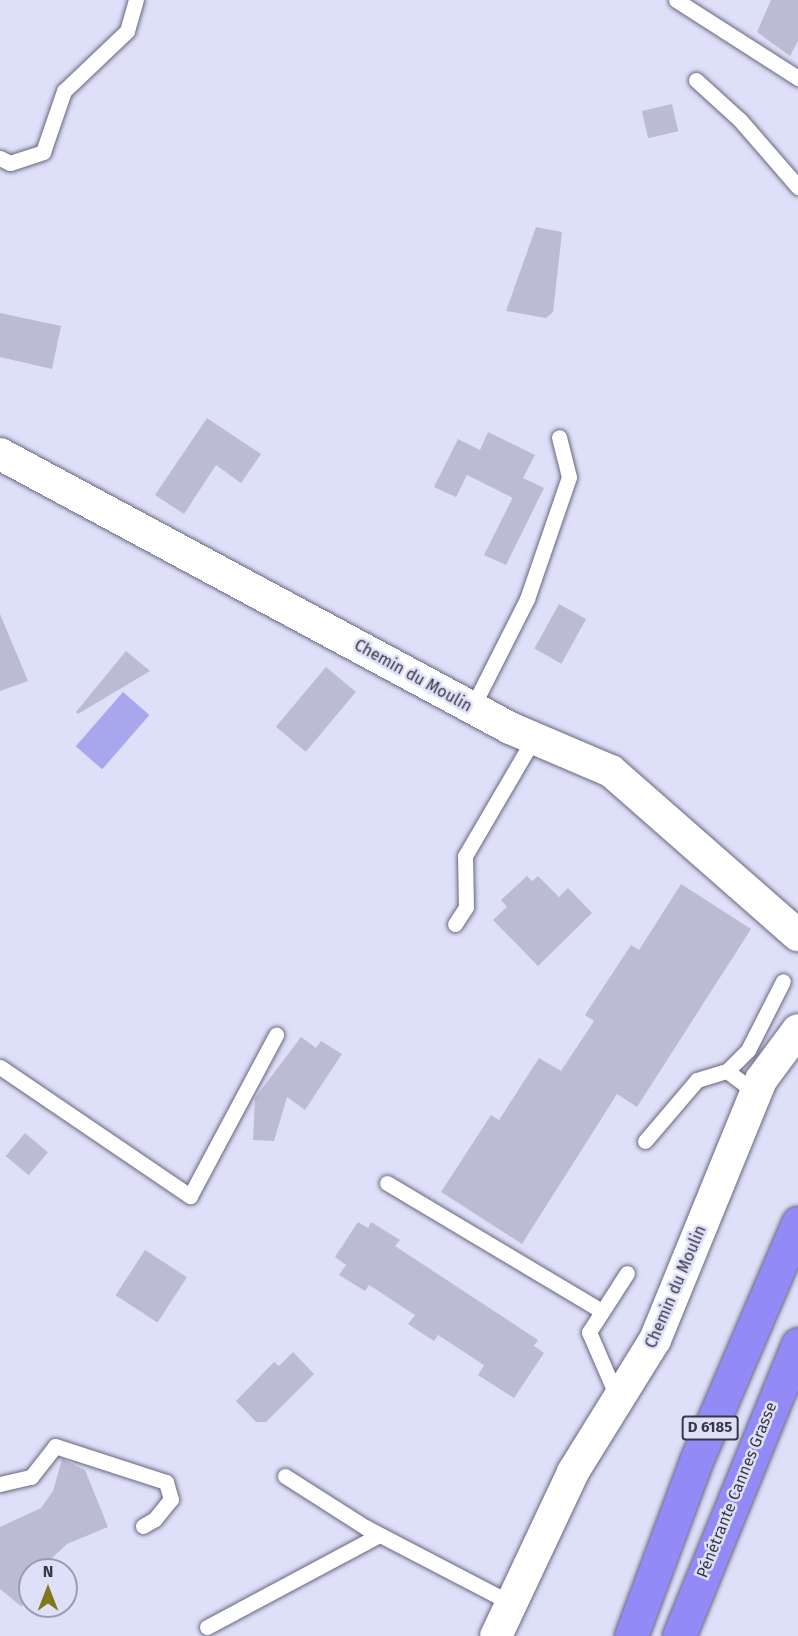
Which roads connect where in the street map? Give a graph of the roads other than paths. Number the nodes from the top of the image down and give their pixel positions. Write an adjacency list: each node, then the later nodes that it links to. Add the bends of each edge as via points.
1 (136, 0): 5 (lane, via 127,31 64,91 43,152 10,163)
2 (676, 0): 3 (lane)
3 (798, 78)
4 (696, 80): 6 (lane, via 740,120)
5 (0, 158)
6 (798, 187)
7 (559, 437): 9 (lane, via 569,477 526,599)
8 (0, 454): 9 (street, Chemin du Moulin)
9 (472, 708): 10 (street, Chemin du Moulin)
10 (534, 738): 11 (lane, via 465,856 466,907); 12 (street, Chemin du Moulin, via 611,771)
11 (455, 924)
12 (798, 935)
13 (783, 981): 17 (lane, via 748,1050)
14 (798, 1030): 18 (street, Chemin du Moulin)
15 (276, 1035): 16 (lane, via 190,1197)
16 (0, 1067)
17 (727, 1071): 18 (lane); 19 (lane, via 697,1080)
18 (756, 1093): 25 (street, Chemin du Moulin, via 655,1340)
19 (645, 1142)
20 (387, 1183): 23 (lane)
21 (798, 1223): 33 (highway, D 6185, via 696,1461)
22 (627, 1273): 23 (lane)
23 (602, 1311): 25 (lane, via 589,1332)
24 (798, 1344): 34 (highway, Pénétrante Cannes Grasse / D 6185)
25 (618, 1399): 30 (street, Chemin du Moulin, via 573,1472)
26 (285, 1476): 29 (lane)
27 (0, 1484): 28 (lane, via 31,1478 55,1446 166,1482 171,1499 156,1519)
28 (143, 1526)
29 (380, 1535): 30 (lane); 31 (lane)
30 (509, 1602): 32 (street, Chemin du Moulin)
31 (207, 1627)
32 (496, 1636)
33 (631, 1636)
34 (679, 1636)

